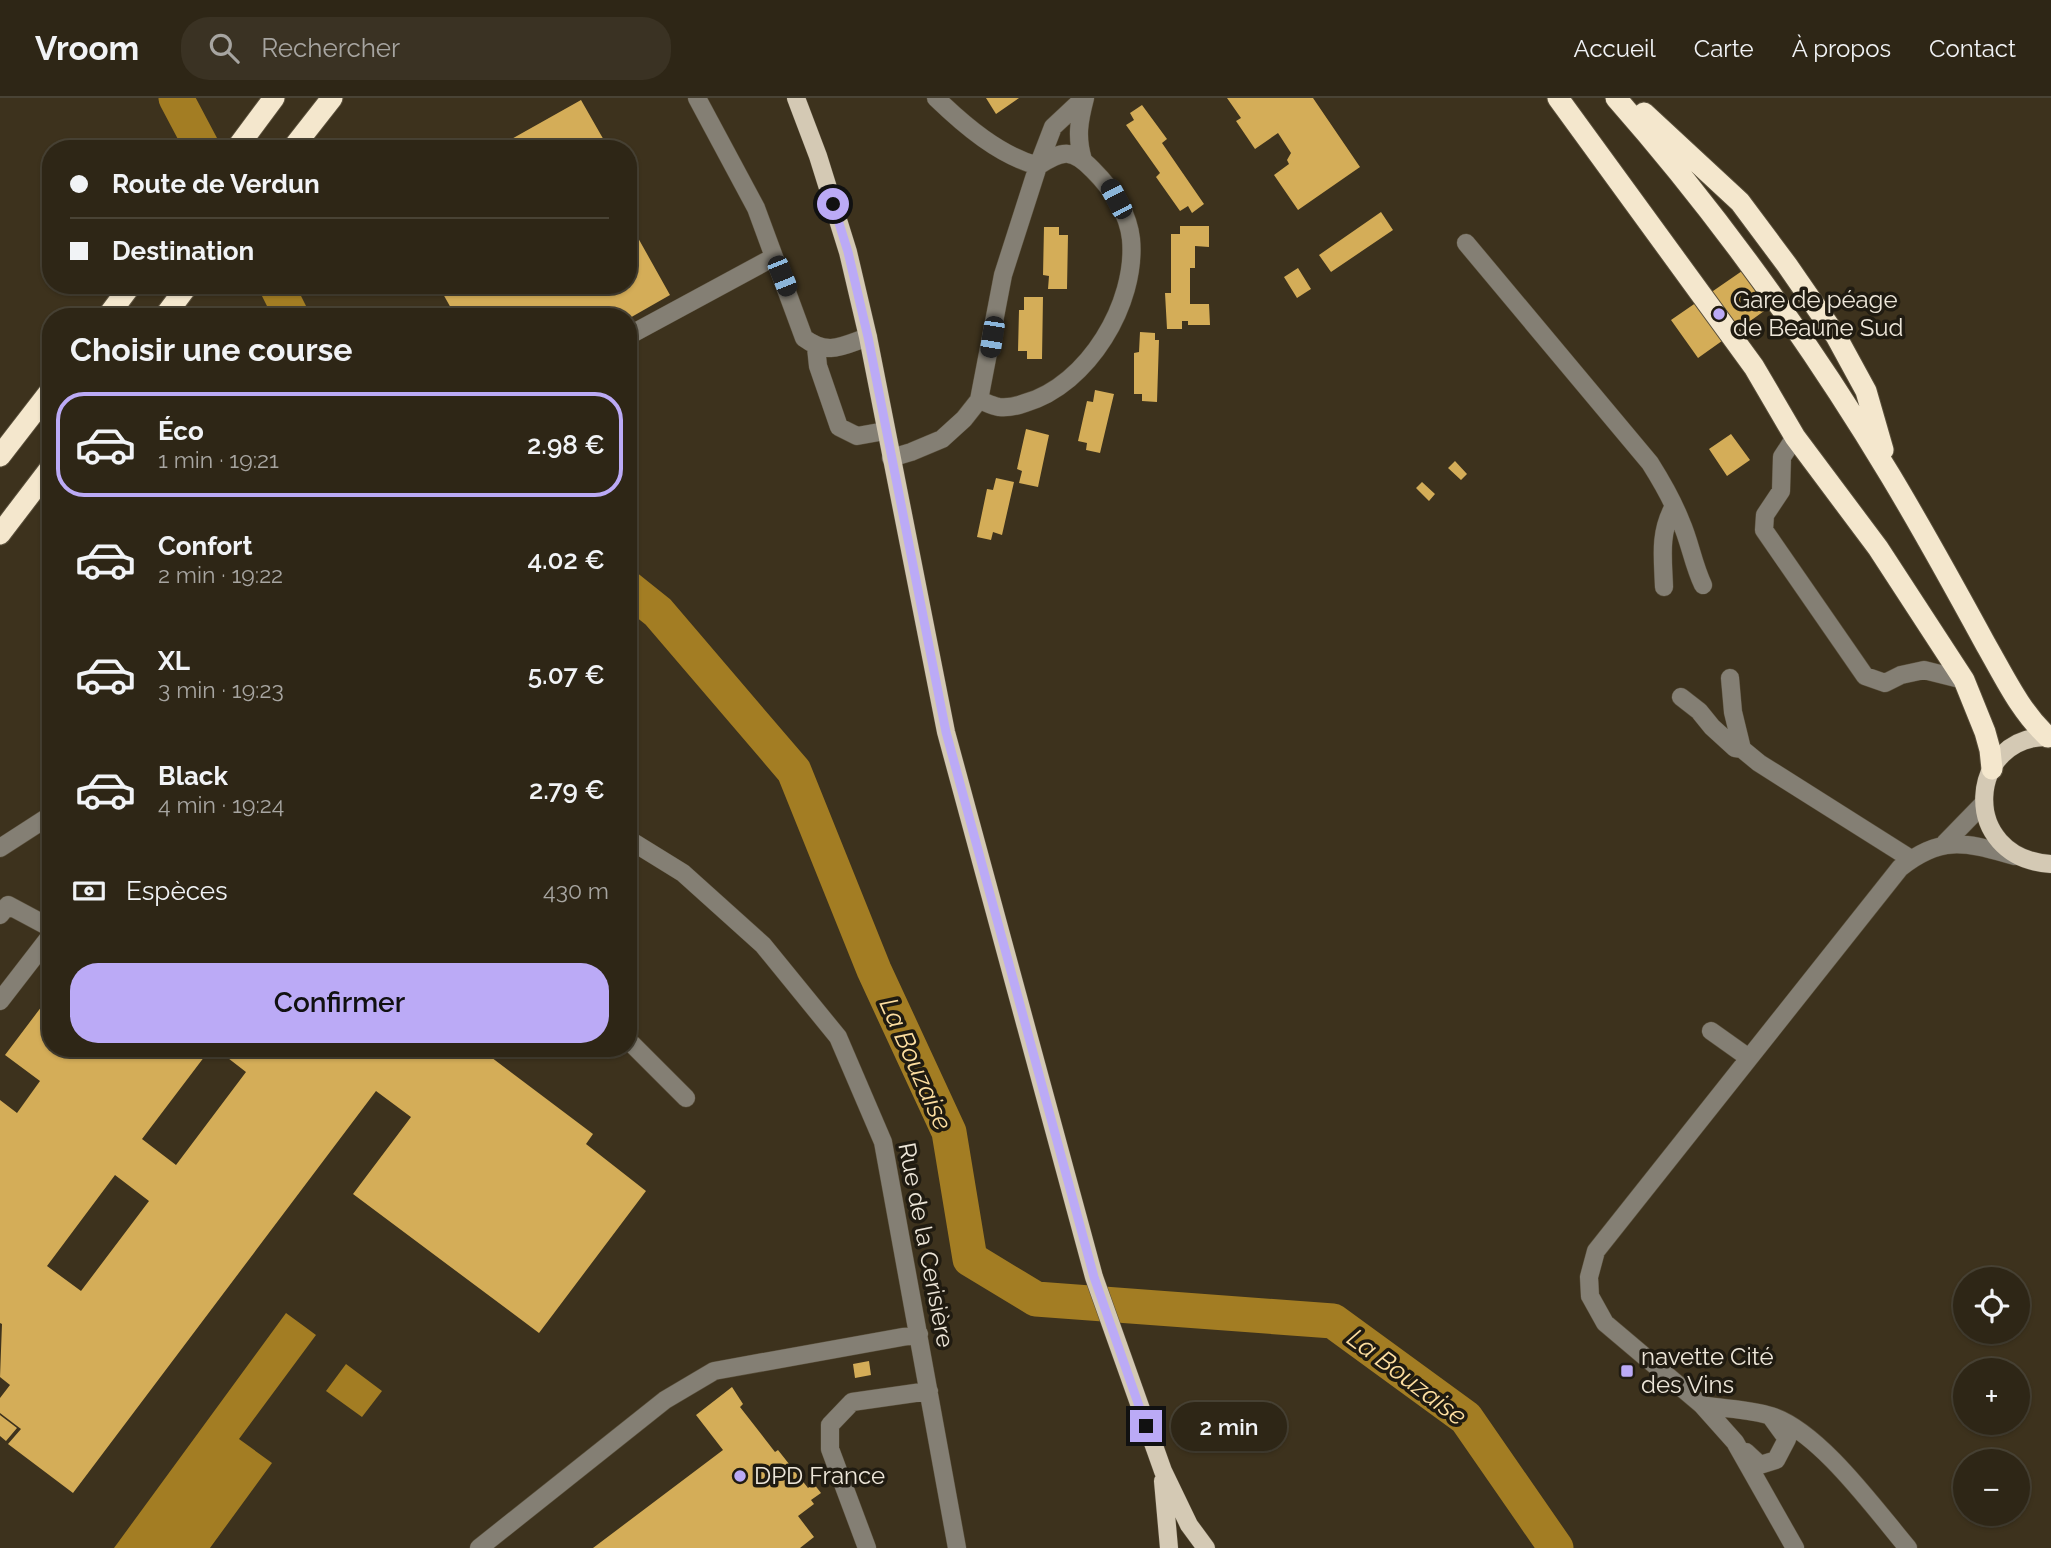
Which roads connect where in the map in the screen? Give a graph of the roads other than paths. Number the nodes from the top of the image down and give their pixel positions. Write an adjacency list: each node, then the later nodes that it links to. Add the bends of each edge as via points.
1 (274, 98): 10 (highway)
2 (332, 98): 11 (highway)
3 (697, 98): 15 (street, via 756,208)
4 (796, 98): 17 (main road, via 848,252)
5 (936, 98): 13 (street, via 1001,151)
6 (1084, 98): 12 (street, via 1077,127); 13 (street, via 1053,127)
7 (1558, 98): 22 (highway, via 1754,367)
8 (1616, 98): 25 (highway, via 1674,164 1765,283)
9 (1622, 98): 25 (highway, via 1640,109 1740,202 1787,265 1836,336 1866,391)
10 (243, 140)
11 (299, 140)
12 (1083, 159): 13 (street, via 1063,153); 19 (street, via 1109,186 1131,238 1126,288 1113,322 1076,375 1054,392 1014,407)
13 (1038, 166): 19 (street, via 1003,275)
14 (1466, 243): 27 (street, via 1650,463)
15 (774, 257): 16 (street); 18 (street, via 804,338)
16 (637, 331)
17 (868, 337): 18 (street, via 834,349); 21 (main road)
18 (817, 347): 21 (street, via 818,366 839,427 857,436)
19 (979, 400): 24 (street, via 942,439)
20 (42, 402): 23 (highway)
21 (885, 431): 24 (main road)
22 (1795, 437): 32 (highway, via 1878,548); 32 (street, via 1782,457 1781,491 1765,515 1764,530 1844,649 1865,677 1875,681 1885,683 1900,674 1924,670)
23 (0, 456)
24 (891, 458): 58 (main road, via 946,732 1094,1277)
25 (1891, 476): 34 (highway, via 2000,672 2029,718)
26 (42, 479): 28 (highway)
27 (1673, 508): 29 (street); 30 (street, via 1662,538)
28 (0, 534)
29 (1703, 585)
30 (1664, 587)
31 (1730, 678): 35 (street)
32 (1964, 680): 36 (highway, via 1985,732)
33 (1681, 697): 35 (street, via 1735,748)
34 (2049, 737): 36 (main road, via 2010,749)
35 (1742, 749): 43 (street)
36 (1992, 769): 37 (main road)
37 (1983, 804): 39 (street); 42 (main road, via 1993,834)
38 (42, 821): 41 (street)
39 (1945, 843): 42 (street); 43 (street)
40 (637, 845): 53 (street, Rue de la Cerisière, via 683,873 763,945 838,1037 883,1142)
41 (0, 848)
42 (2015, 856): 44 (main road)
43 (1911, 859): 51 (street)
44 (2051, 864)
45 (0, 915): 46 (street, via 8,905)
46 (42, 923)
47 (42, 947): 48 (street)
48 (0, 1001)
49 (1711, 1031): 51 (street)
50 (637, 1049): 52 (street)
51 (1749, 1058): 55 (street, via 1596,1251 1589,1277 1590,1296 1605,1323)
52 (686, 1098)
53 (919, 1335): 54 (street, Rue de la Cerisière); 59 (street, via 714,1371 665,1400)
54 (929, 1391): 60 (street, via 852,1402 830,1425 830,1449); 61 (street, Rue de la Cerisière)
55 (1702, 1405): 56 (street); 57 (street)
56 (1770, 1416): 57 (street, via 1787,1439 1776,1460 1760,1465); 65 (street, via 1797,1428 1819,1446)
57 (1735, 1442): 64 (street)
58 (1163, 1471): 62 (main road); 63 (main road, via 1189,1525)
59 (480, 1548)
60 (867, 1548)
61 (957, 1548)
62 (1169, 1548)
63 (1206, 1548)
64 (1795, 1548)
65 (1909, 1548)

